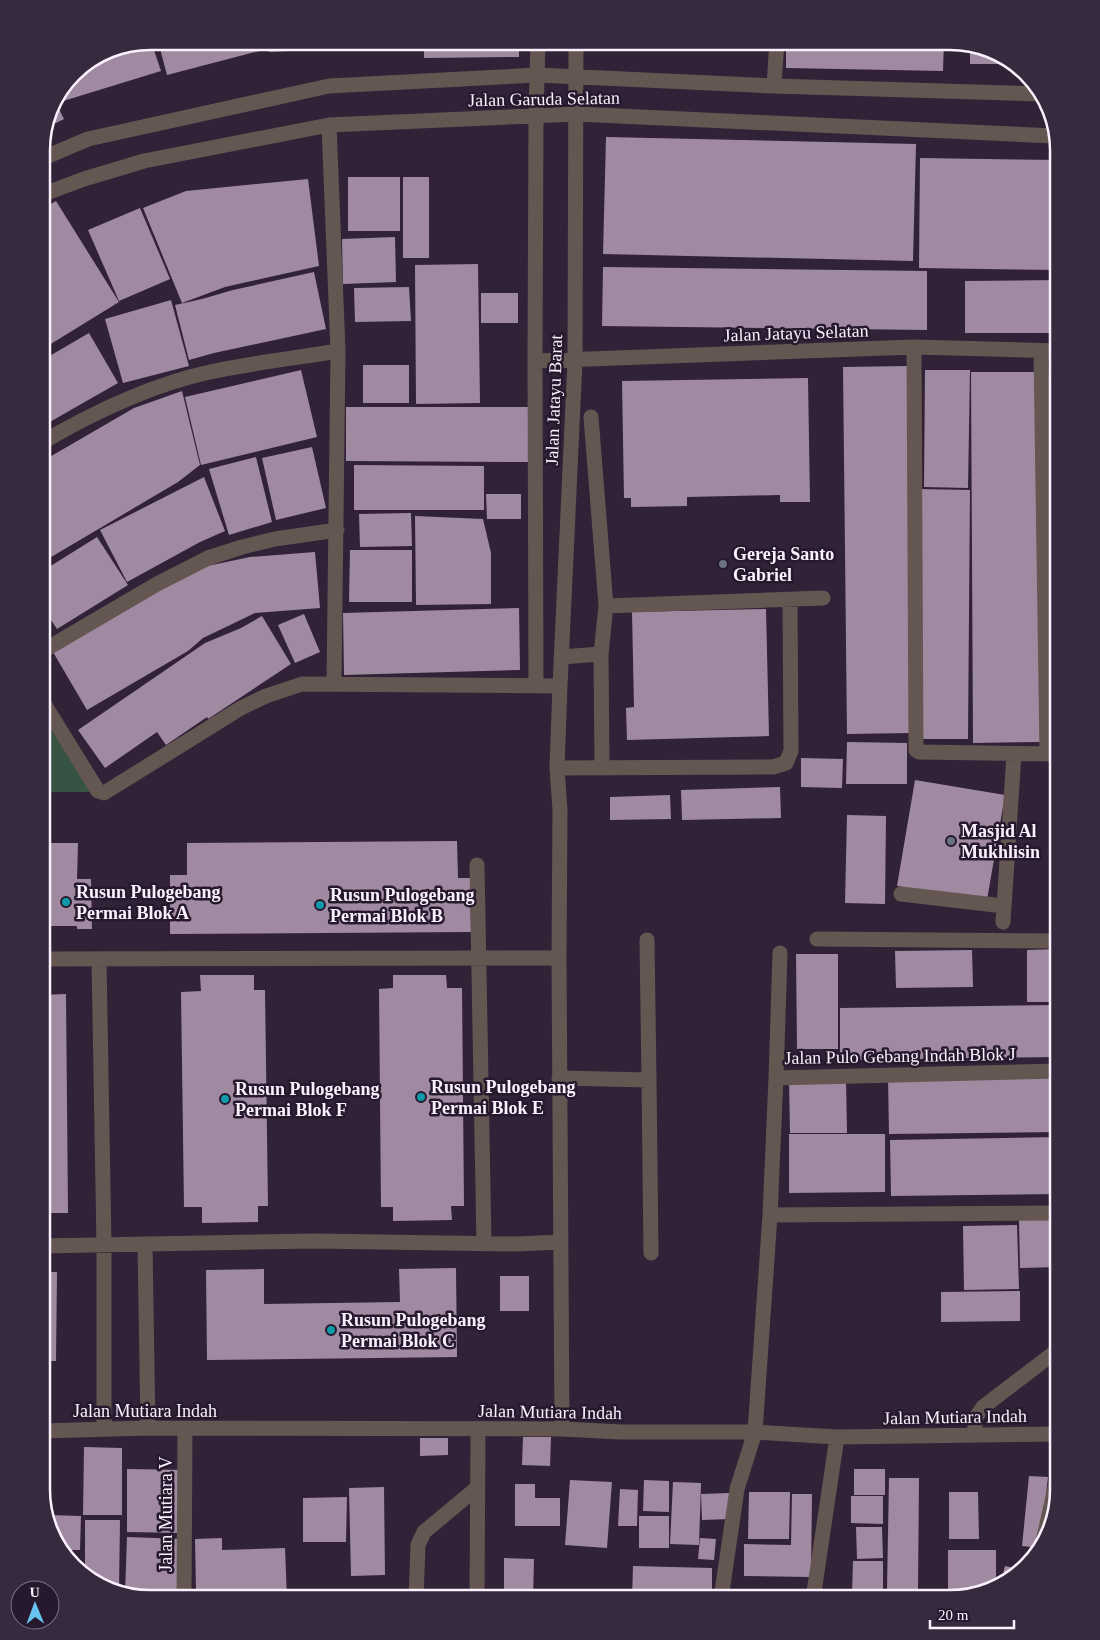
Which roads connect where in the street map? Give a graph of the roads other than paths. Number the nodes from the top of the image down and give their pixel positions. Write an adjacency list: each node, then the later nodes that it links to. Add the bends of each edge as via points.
1 (538, 50): 4 (street, Jalan Jatayu Barat)
2 (576, 50): 5 (street, Jalan Jatayu Barat)
3 (776, 50): 6 (street)
4 (537, 75): 5 (street, Jalan Garuda Selatan); 9 (street, Jalan Jatayu Barat); 12 (street, Jalan Garuda Selatan, via 329,86 88,139)
5 (576, 76): 6 (street, Jalan Garuda Selatan); 8 (street, Jalan Jatayu Barat)
6 (774, 86): 7 (street, Jalan Garuda Selatan)
7 (1032, 94)
8 (576, 114): 9 (street, Jalan Garuda Selatan); 11 (street, Jalan Garuda Selatan); 19 (street, Jalan Jatayu Barat)
9 (536, 116): 10 (street, Jalan Garuda Selatan); 18 (street, Jalan Jatayu Barat)
10 (329, 125): 13 (street, Jalan Garuda Selatan, via 144,161); 15 (street)
11 (1049, 136)
12 (50, 156)
13 (50, 192)
14 (914, 348): 16 (street, Jalan Jatayu Selatan); 19 (street, Jalan Jatayu Selatan); 34 (street, via 916,750)
15 (338, 352): 21 (street, via 234,367 160,386 99,412); 22 (street)
16 (1042, 352): 17 (street, Jalan Jatayu Selatan); 26 (street)
17 (1050, 352)
18 (535, 361): 19 (street, Jalan Jatayu Selatan); 31 (street, Jalan Jatayu Barat)
19 (575, 361): 29 (street, Jalan Jatayu Barat)
20 (591, 417): 25 (street)
21 (50, 438)
22 (337, 530): 27 (street, via 276,539 208,558 149,588); 30 (street)
23 (823, 598): 24 (street)
24 (790, 600): 25 (street); 36 (street, via 791,751 786,763 773,767)
25 (606, 606): 28 (street)
26 (1050, 644)
27 (50, 647)
28 (601, 654): 29 (street); 36 (street)
29 (561, 657): 32 (street, Jalan Jatayu Barat)
30 (334, 684): 31 (street); 33 (street, via 302,684 266,696 104,793 98,791)
31 (536, 685): 32 (street)
32 (560, 686): 37 (street, Jalan Jatayu Barat)
33 (50, 714)
34 (1014, 754): 35 (street); 40 (street)
35 (1050, 754)
36 (602, 767): 37 (street)
37 (557, 768): 47 (street, Jalan Jatayu Barat, via 560,810)
38 (477, 865): 46 (street)
39 (901, 894): 40 (street)
40 (1004, 906): 41 (street)
41 (1003, 922)
42 (817, 939): 44 (street)
43 (647, 940): 53 (street)
44 (1050, 941)
45 (780, 953): 52 (street, Jalan Pulo Gebang Indah Blok J)
46 (478, 957): 47 (street); 49 (street); 58 (street)
47 (559, 958): 51 (street, Jalan Jatayu Barat)
48 (50, 959): 49 (street)
49 (99, 959): 59 (street)
50 (1050, 1071): 52 (street, Jalan Pulo Gebang Indah Blok J)
51 (559, 1078): 53 (street); 56 (street, Jalan Jatayu Barat)
52 (776, 1078): 55 (street)
53 (649, 1080): 61 (street)
54 (1050, 1213): 55 (street)
55 (770, 1214): 69 (street)
56 (561, 1242): 58 (street); 67 (street, Jalan Jatayu Barat)
57 (145, 1244): 58 (street, via 315,1241); 59 (street); 63 (street)
58 (484, 1244)
59 (104, 1245): 60 (street); 64 (street)
60 (50, 1246)
61 (651, 1253)
62 (1050, 1356): 71 (street, via 983,1407 976,1417)
63 (148, 1428): 64 (street, Jalan Mutiara Indah); 65 (street, Jalan Mutiara Indah)
64 (104, 1429): 68 (street, Jalan Mutiara Indah)
65 (185, 1429): 66 (street, Jalan Mutiara Indah); 74 (street, Jalan Mutiara V)
66 (478, 1429): 67 (street, Jalan Mutiara Indah); 73 (street)
67 (562, 1429): 69 (street, Jalan Mutiara Indah)
68 (50, 1430)
69 (755, 1432): 72 (street, Jalan Mutiara Indah); 77 (street, via 737,1489)
70 (1050, 1434): 71 (street, Jalan Mutiara Indah)
71 (974, 1435): 72 (street, Jalan Mutiara Indah)
72 (837, 1438): 78 (street)
73 (478, 1487): 75 (street, via 424,1532 418,1545); 76 (street)
74 (184, 1590)
75 (416, 1590)
76 (477, 1590)
77 (722, 1590)
78 (814, 1590)

